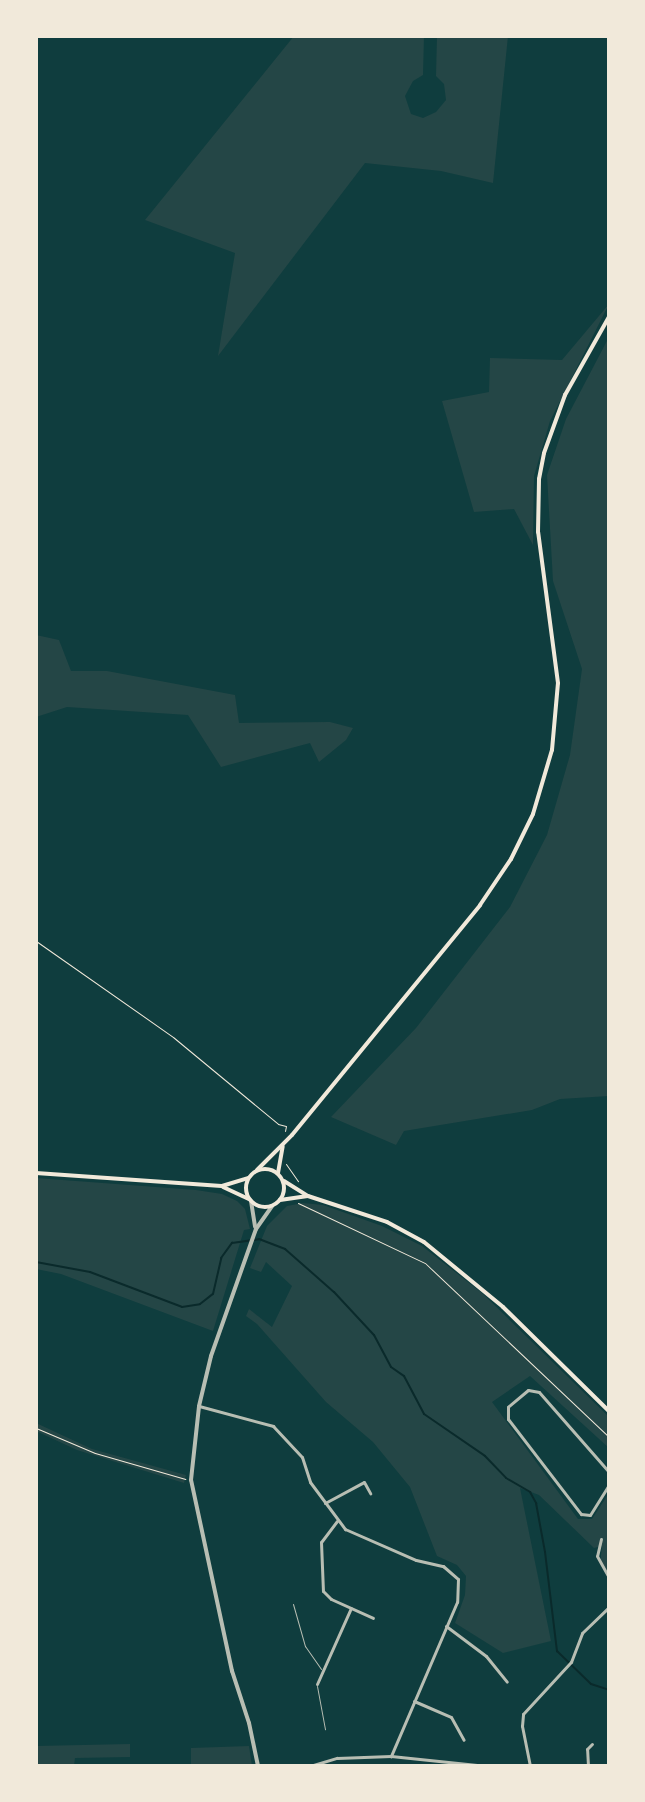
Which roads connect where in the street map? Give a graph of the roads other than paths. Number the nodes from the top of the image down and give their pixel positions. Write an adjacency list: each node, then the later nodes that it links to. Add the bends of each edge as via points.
1 (609, 317): 2 (main road, via 565,395 539,479 538,532 558,683 552,750 533,814 480,905)
2 (284, 1144): 3 (main road); 5 (main road)
3 (257, 1170): 5 (main road); 6 (main road)
4 (36, 1173): 8 (main road)
5 (278, 1173): 7 (main road)
6 (248, 1178): 8 (main road); 10 (main road)
7 (284, 1181): 9 (main road); 11 (main road)
8 (222, 1186): 10 (main road)
9 (308, 1196): 11 (main road); 15 (main road, via 365,1212 424,1242 494,1298)
10 (250, 1200): 12 (main road); 13 (street)
11 (280, 1200): 12 (main road)
12 (272, 1206): 13 (street)
13 (256, 1229): 14 (street)
14 (199, 1406): 19 (street, via 273,1426 302,1457 310,1482); 37 (street, via 191,1480)
15 (609, 1411)
16 (609, 1472): 17 (street, via 539,1392 528,1390 508,1407 508,1419 581,1514 590,1515)
17 (609, 1485)
18 (370, 1493): 19 (street, via 364,1482)
19 (325, 1503): 20 (street)
20 (337, 1521): 25 (street, via 321,1542 321,1582 327,1597); 27 (street, via 357,1536 454,1573 460,1593)
21 (601, 1539): 22 (street, via 597,1556)
22 (609, 1578)
23 (293, 1604): 28 (lane, via 305,1646)
24 (609, 1607): 42 (street, via 582,1633 571,1662 523,1714)
25 (351, 1608): 26 (street); 28 (street)
26 (373, 1618)
27 (446, 1626): 29 (street, via 486,1656); 31 (street)
28 (323, 1670): 30 (street)
29 (507, 1682)
30 (317, 1684): 32 (lane)
31 (414, 1701): 33 (street, via 451,1717); 35 (street)
32 (325, 1729)
33 (464, 1740)
34 (592, 1744): 43 (street, via 587,1749)
35 (391, 1756): 36 (street); 40 (street)
36 (371, 1759): 38 (street, via 337,1758); 39 (street)
37 (258, 1766)
38 (310, 1766)
39 (371, 1766)
40 (486, 1766)
41 (516, 1766): 42 (street)
42 (530, 1766)
43 (588, 1766)

